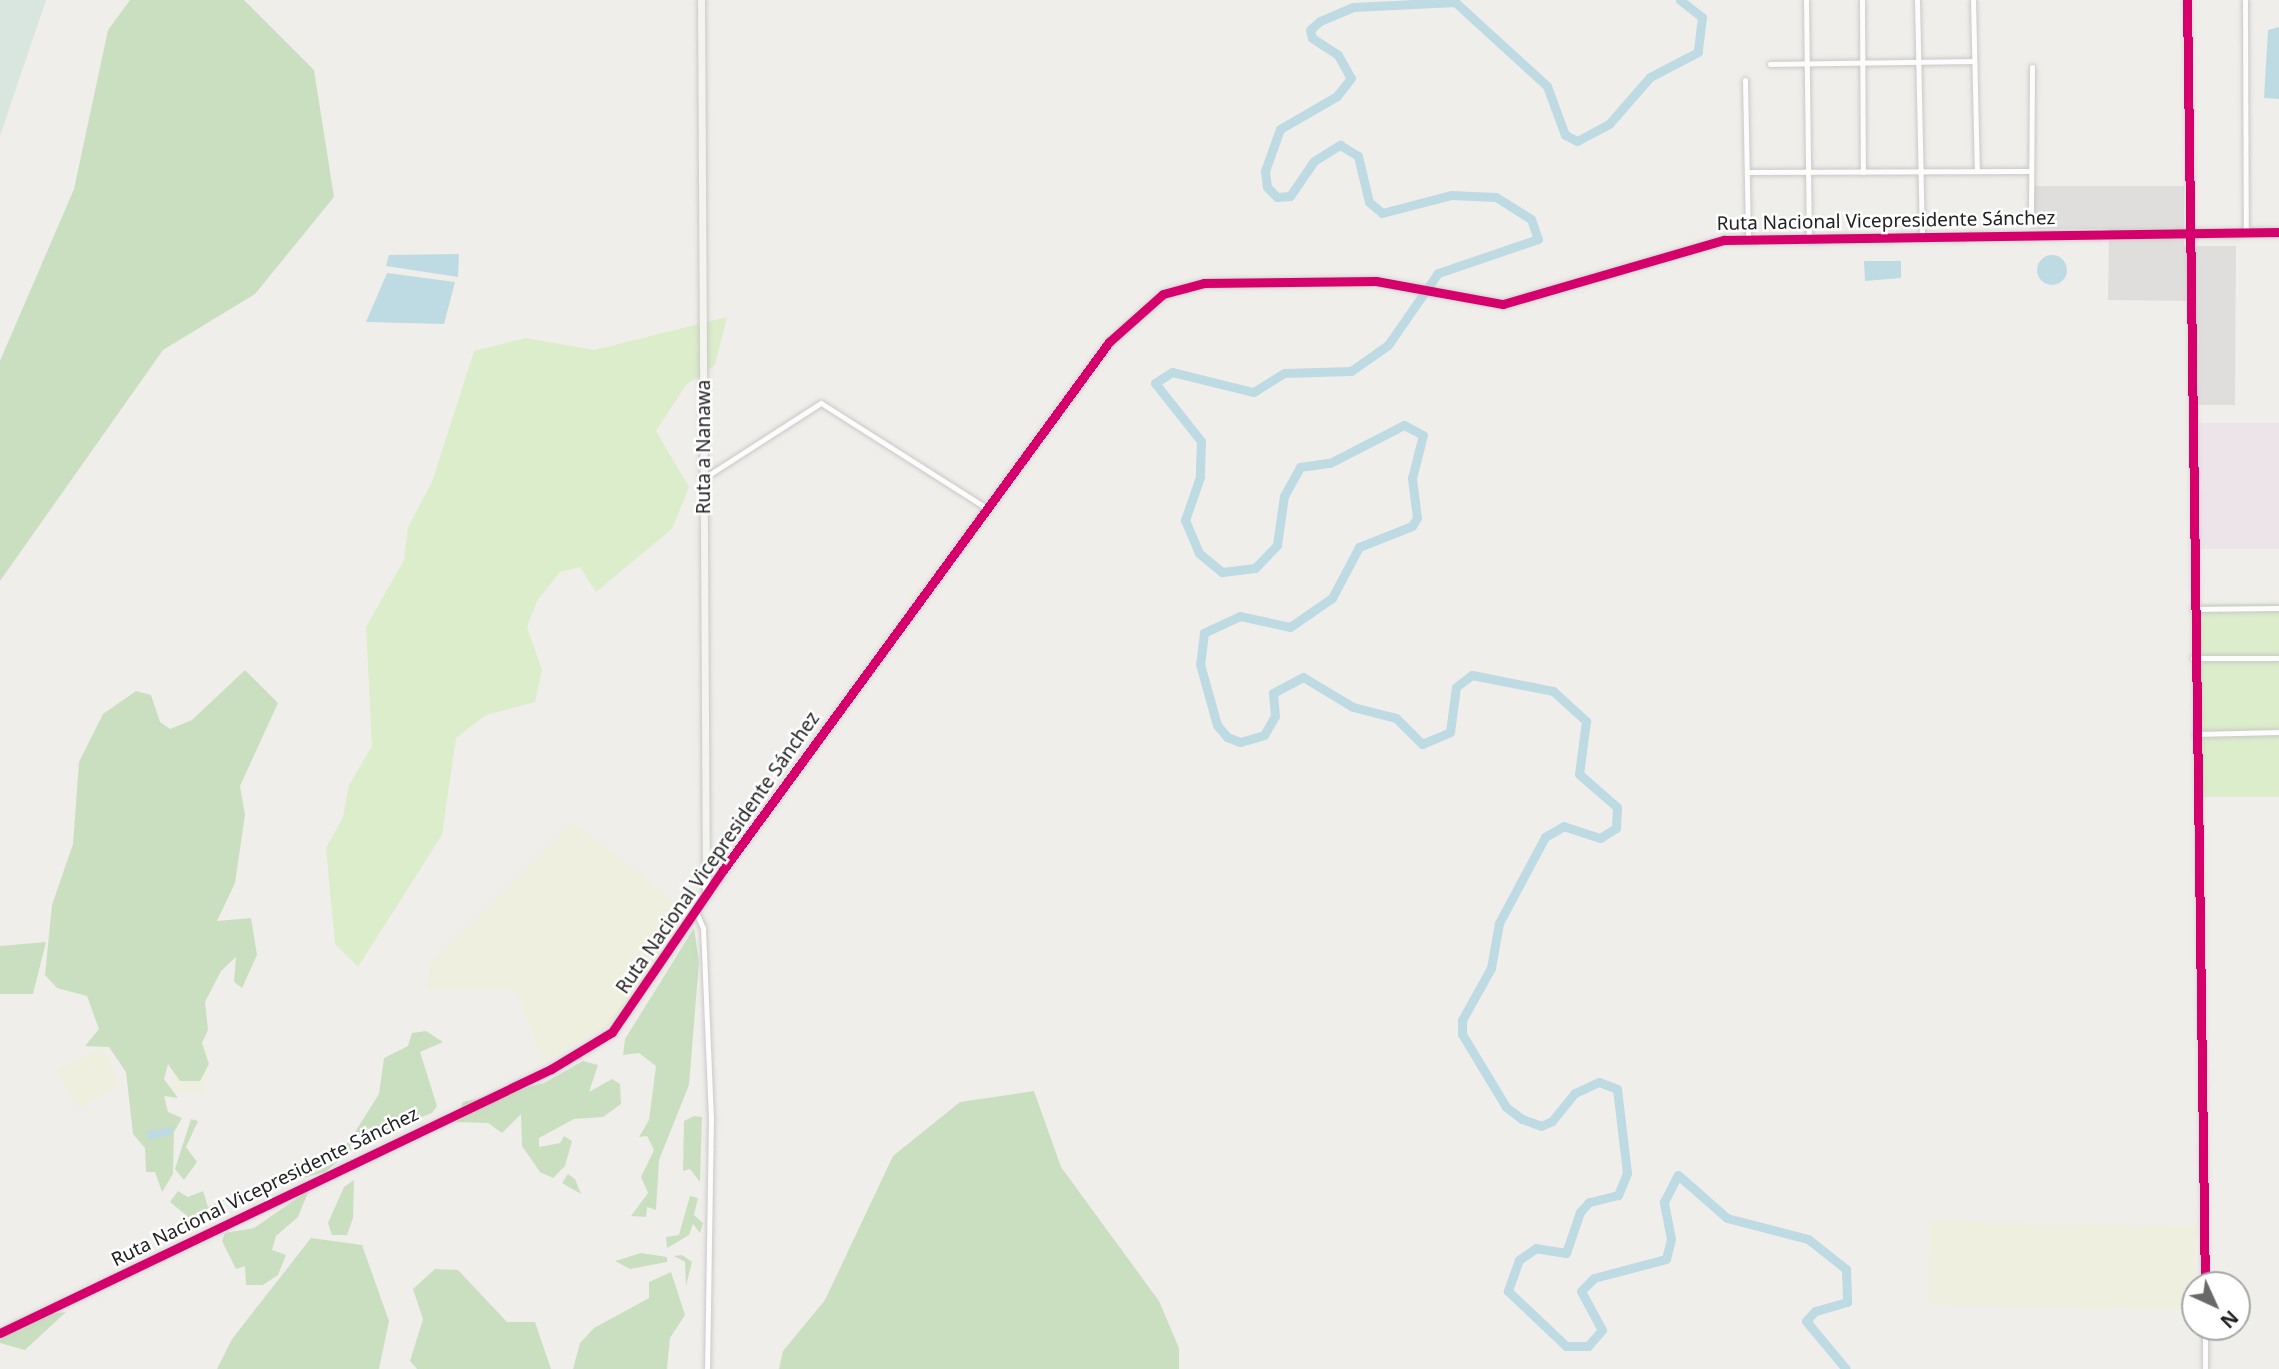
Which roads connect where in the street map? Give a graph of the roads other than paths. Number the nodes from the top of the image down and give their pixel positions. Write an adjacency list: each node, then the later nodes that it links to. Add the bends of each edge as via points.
1 (701, 0): 28 (street, Ruta a Nanawa)
2 (1806, 0): 12 (street)
3 (1861, 0): 10 (street)
4 (1916, 0): 9 (street)
5 (1973, 0): 8 (street)
6 (2187, 0): 24 (street)
7 (2245, 0): 22 (street)
8 (1974, 61): 9 (street); 15 (street)
9 (1918, 62): 10 (street); 20 (street)
10 (1862, 63): 12 (street); 19 (street)
11 (1770, 64): 12 (street)
12 (1807, 64): 18 (street)
13 (2032, 66): 16 (street)
14 (1745, 80): 17 (street)
15 (1977, 171): 16 (street); 20 (street)
16 (2030, 171): 21 (street)
17 (1747, 172): 18 (street); 27 (street)
18 (1808, 172): 19 (street); 26 (street)
19 (1863, 172): 20 (street)
20 (1920, 172): 25 (street)
21 (2031, 214)
22 (2246, 232): 23 (street, Ruta Nacional Vicepresidente Sánchez); 24 (street, Ruta Nacional Vicepresidente Sánchez)
23 (2279, 232)
24 (2190, 233): 25 (street, Ruta Nacional Vicepresidente Sánchez); 31 (street)
25 (1922, 236): 26 (street, Ruta Nacional Vicepresidente Sánchez)
26 (1809, 238): 27 (street, Ruta Nacional Vicepresidente Sánchez)
27 (1748, 239): 29 (street, Ruta Nacional Vicepresidente Sánchez, via 1676,249 1503,304 1431,295 1376,281 1335,285 1204,283 1154,299 1109,342)
28 (704, 478): 29 (street, via 821,403); 36 (street, Ruta a Nanawa)
29 (988, 509): 37 (street, Ruta Nacional Vicepresidente Sánchez)
30 (2279, 608): 31 (street)
31 (2193, 609): 32 (street)
32 (2193, 658): 33 (street); 35 (street)
33 (2279, 658)
34 (2279, 732): 35 (street)
35 (2195, 733): 40 (street)
36 (707, 865): 37 (street); 38 (street, Ruta a Nanawa)
37 (723, 870): 38 (street, Ruta Nacional Vicepresidente Sánchez)
38 (706, 893): 39 (street, Ruta Nacional Vicepresidente Sánchez)
39 (695, 910): 41 (street, Ruta Nacional Vicepresidente Sánchez, via 621,1022 589,1050); 43 (street, via 703,928 711,1117)
40 (2205, 1271)
41 (0, 1333)
42 (2205, 1341): 44 (street)
43 (707, 1369)
44 (2205, 1369)

